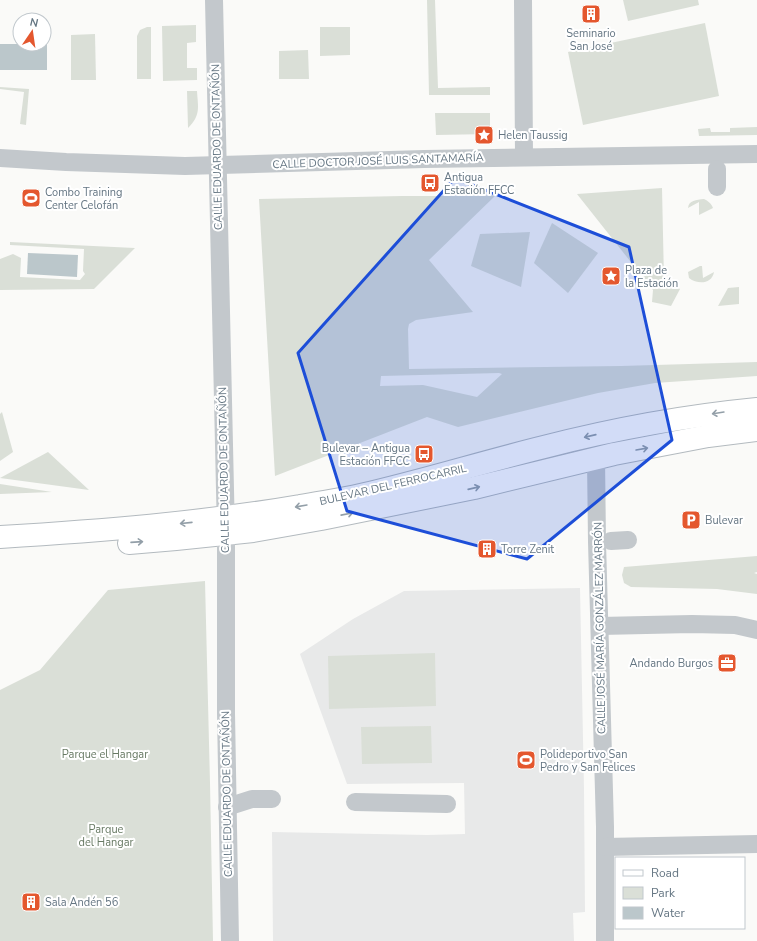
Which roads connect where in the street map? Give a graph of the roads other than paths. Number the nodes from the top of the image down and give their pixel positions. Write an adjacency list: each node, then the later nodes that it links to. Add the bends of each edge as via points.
1 (214, 0): 6 (street, CALLE EDUARDO DE ONTAÑÓN)
2 (523, 0): 4 (street)
3 (757, 154): 4 (street, CALLE DOCTOR JOSÉ LUIS SANTAMARÍA)
4 (524, 157): 6 (street, CALLE DOCTOR JOSÉ LUIS SANTAMARÍA)
5 (0, 158): 6 (street, CALLE DOCTOR JOSÉ LUIS SANTAMARÍA, via 164,166)
6 (217, 165): 12 (street, CALLE EDUARDO DE ONTAÑÓN)
7 (717, 169): 8 (street)
8 (717, 186)
9 (757, 409): 12 (main road, BULEVAR DEL FERROCARRIL, one-way to 12, via 635,426 542,447 358,496 271,511)
10 (757, 430): 11 (main road, BULEVAR DEL FERROCARRIL, one-way to 10, via 708,436)
11 (596, 458): 12 (main road, BULEVAR DEL FERROCARRIL, one-way to 11, via 259,530 321,519 474,488); 15 (street, CALLE JOSÉ MARÍA GONZÁLEZ MARRÓN)
12 (225, 526): 13 (main road, BULEVAR DEL FERROCARRIL, one-way to 13, via 192,522); 14 (main road, BULEVAR DEL FERROCARRIL, one-way to 12, via 156,541); 20 (street, CALLE EDUARDO DE ONTAÑÓN)
13 (0, 537)
14 (0, 551)
15 (600, 626): 16 (street, via 699,624); 22 (street, CALLE JOSÉ MARÍA GONZÁLEZ MARRÓN)
16 (757, 630)
17 (272, 799): 20 (street, via 252,800)
18 (355, 802): 19 (street)
19 (447, 804)
20 (227, 807): 23 (street, CALLE EDUARDO DE ONTAÑÓN)
21 (757, 844): 22 (street)
22 (605, 847): 24 (street, CALLE JOSÉ MARÍA GONZÁLEZ MARRÓN)
23 (230, 941)
24 (605, 941)

